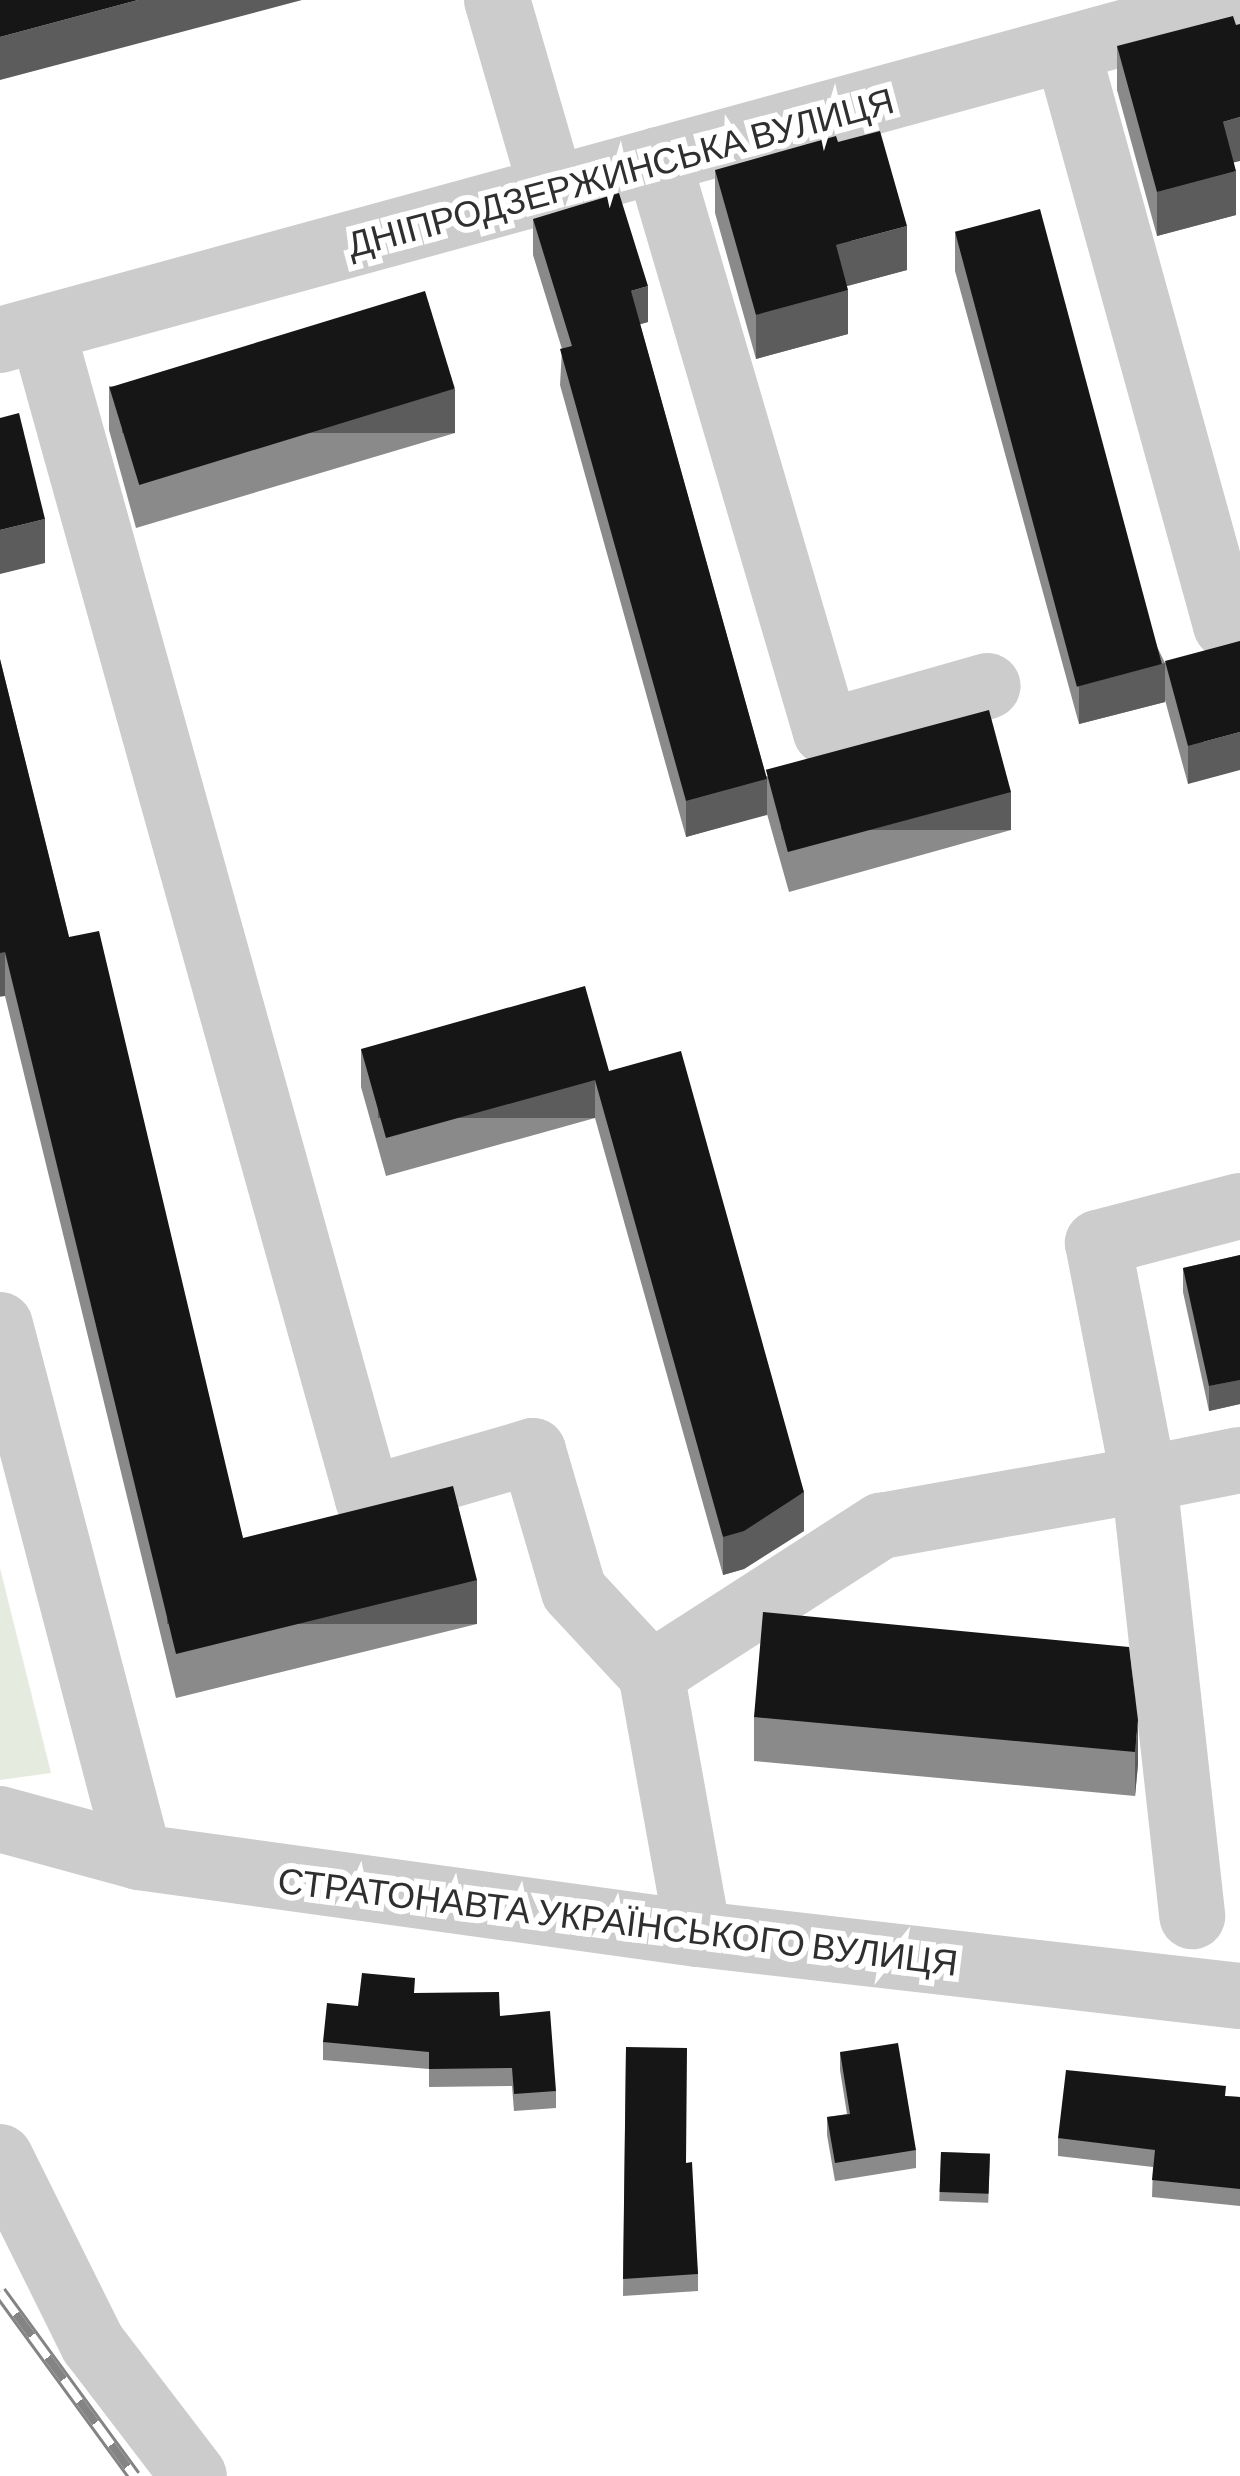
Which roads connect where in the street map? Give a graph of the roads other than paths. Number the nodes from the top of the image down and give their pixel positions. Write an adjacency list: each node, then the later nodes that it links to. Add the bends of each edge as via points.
1 (497, 0): 6 (street)
2 (1240, 1): 3 (street, ДНІПРОДЗЕРЖИНСЬКА ВУЛИЦЯ)
3 (1146, 13): 4 (street, ДНІПРОДЗЕРЖИНСЬКА ВУЛИЦЯ)
4 (1067, 49): 5 (street, ДНІПРОДЗЕРЖИНСЬКА ВУЛИЦЯ); 8 (street, via 1226,625)
5 (658, 160): 6 (street, ДНІПРОДЗЕРЖИНСЬКА ВУЛИЦЯ); 9 (street, via 826,732)
6 (552, 189): 7 (street, ДНІПРОДЗЕРЖИНСЬКА ВУЛИЦЯ)
7 (21, 334): 14 (street, via 368,1499 533,1451 574,1591)
8 (1240, 622)
9 (988, 686)
10 (1240, 1206): 13 (street, via 1098,1243)
11 (0, 1325): 16 (street)
12 (1240, 1460): 13 (street)
13 (1144, 1479): 14 (street, via 881,1526); 17 (street)
14 (651, 1674): 18 (street)
15 (0, 1819): 16 (street, СТРАТОНАВТА УКРАЇНСЬКОГО ВУЛИЦЯ)
16 (139, 1857): 18 (street, СТРАТОНАВТА УКРАЇНСЬКОГО ВУЛИЦЯ)
17 (1192, 1916)
18 (698, 1934): 19 (street, СТРАТОНАВТА УКРАЇНСЬКОГО ВУЛИЦЯ)
19 (1240, 1996)
20 (0, 2156): 21 (street, via 93,2344)
21 (194, 2476)

